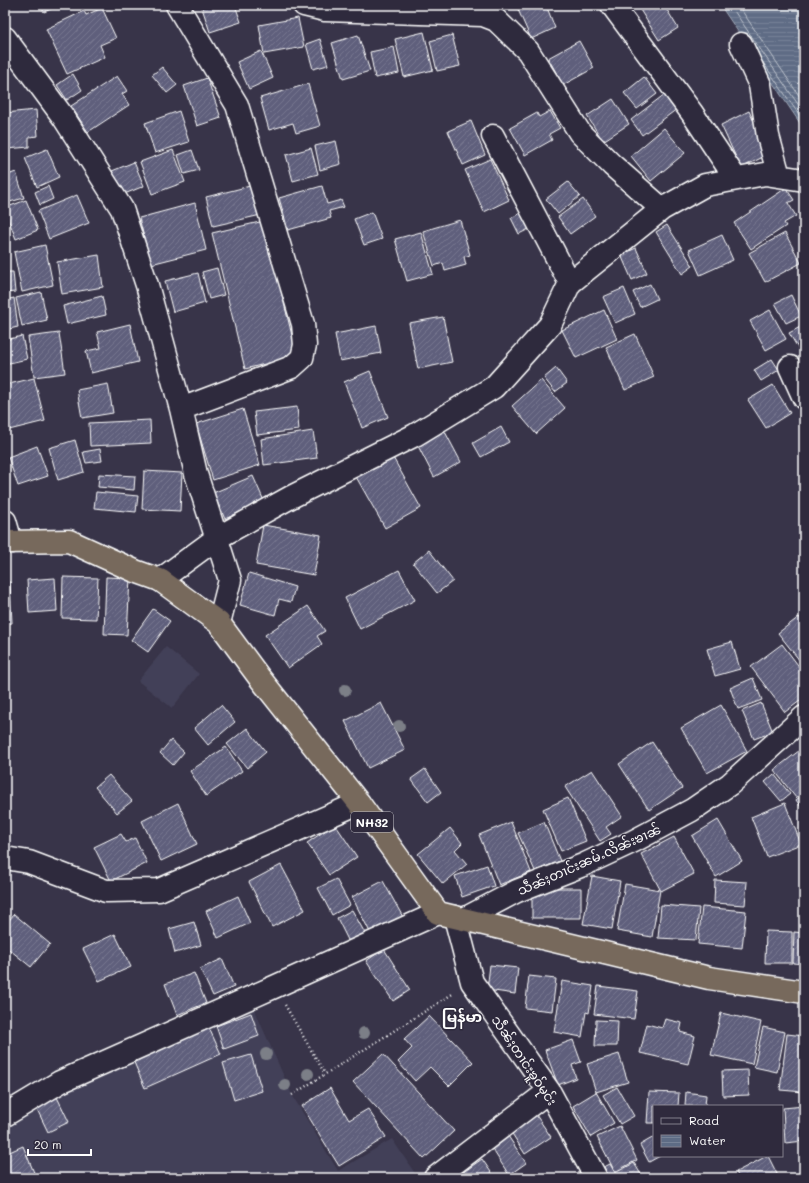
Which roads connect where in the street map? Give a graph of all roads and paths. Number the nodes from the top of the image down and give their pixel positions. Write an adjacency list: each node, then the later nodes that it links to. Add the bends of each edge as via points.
1 (177, 5): 15 (street, via 237,105 303,324 305,345 302,358 292,367)
2 (304, 5): 4 (street, via 325,10)
3 (612, 5): 9 (street, via 692,113)
4 (489, 10): 11 (street, via 528,51 580,133)
5 (5, 38): 15 (street, via 64,118 122,209 147,285)
6 (741, 44): 8 (street, via 760,85 768,136)
7 (493, 136): 12 (street)
8 (779, 176): 9 (street, via 765,174); 10 (street)
9 (736, 179): 11 (street, via 705,185)
10 (804, 180)
11 (662, 209): 12 (street)
12 (570, 283): 17 (street, via 550,325 494,387 415,434)
13 (790, 367): 14 (street)
14 (804, 398)
15 (181, 409): 17 (street, via 196,474)
16 (5, 521): 18 (street)
17 (217, 538): 19 (street); 20 (street, via 230,580)
18 (8, 542): 19 (highway, NH32, via 69,541)
19 (160, 580): 20 (highway, NH32)
20 (219, 623): 22 (highway, NH32, via 258,677)
21 (804, 717): 24 (street, သဵၼ်ႈတၢင်းၼမ်ႉလိၼ်းၶၢၼ်, via 730,784 692,810 634,841 583,864)
22 (358, 803): 23 (street, via 159,890 106,891 29,862); 24 (highway, NH32)
23 (5, 858)
24 (452, 916): 25 (street, သဵၼ်ႈတၢင်းၶူဝ်မုင်း); 26 (street, သဵၼ်ႈတၢင်းၼမ်ႉလိၼ်းၶၢၼ်); 27 (highway, via 709,978)
25 (472, 982): 28 (path); 29 (street, သဵၼ်ႈတၢင်းၶူဝ်မုင်း)
26 (274, 987): 28 (path); 31 (street, သဵၼ်ႈတၢင်းၼမ်ႉလိၼ်းၶၢၼ်, via 60,1082)
27 (804, 992)
28 (325, 1074): 30 (path)
29 (549, 1091): 32 (street); 33 (street, သဵၼ်ႈတၢင်းၶူဝ်မုင်း)
30 (292, 1095)
31 (5, 1115)
32 (435, 1178)
33 (596, 1178)

